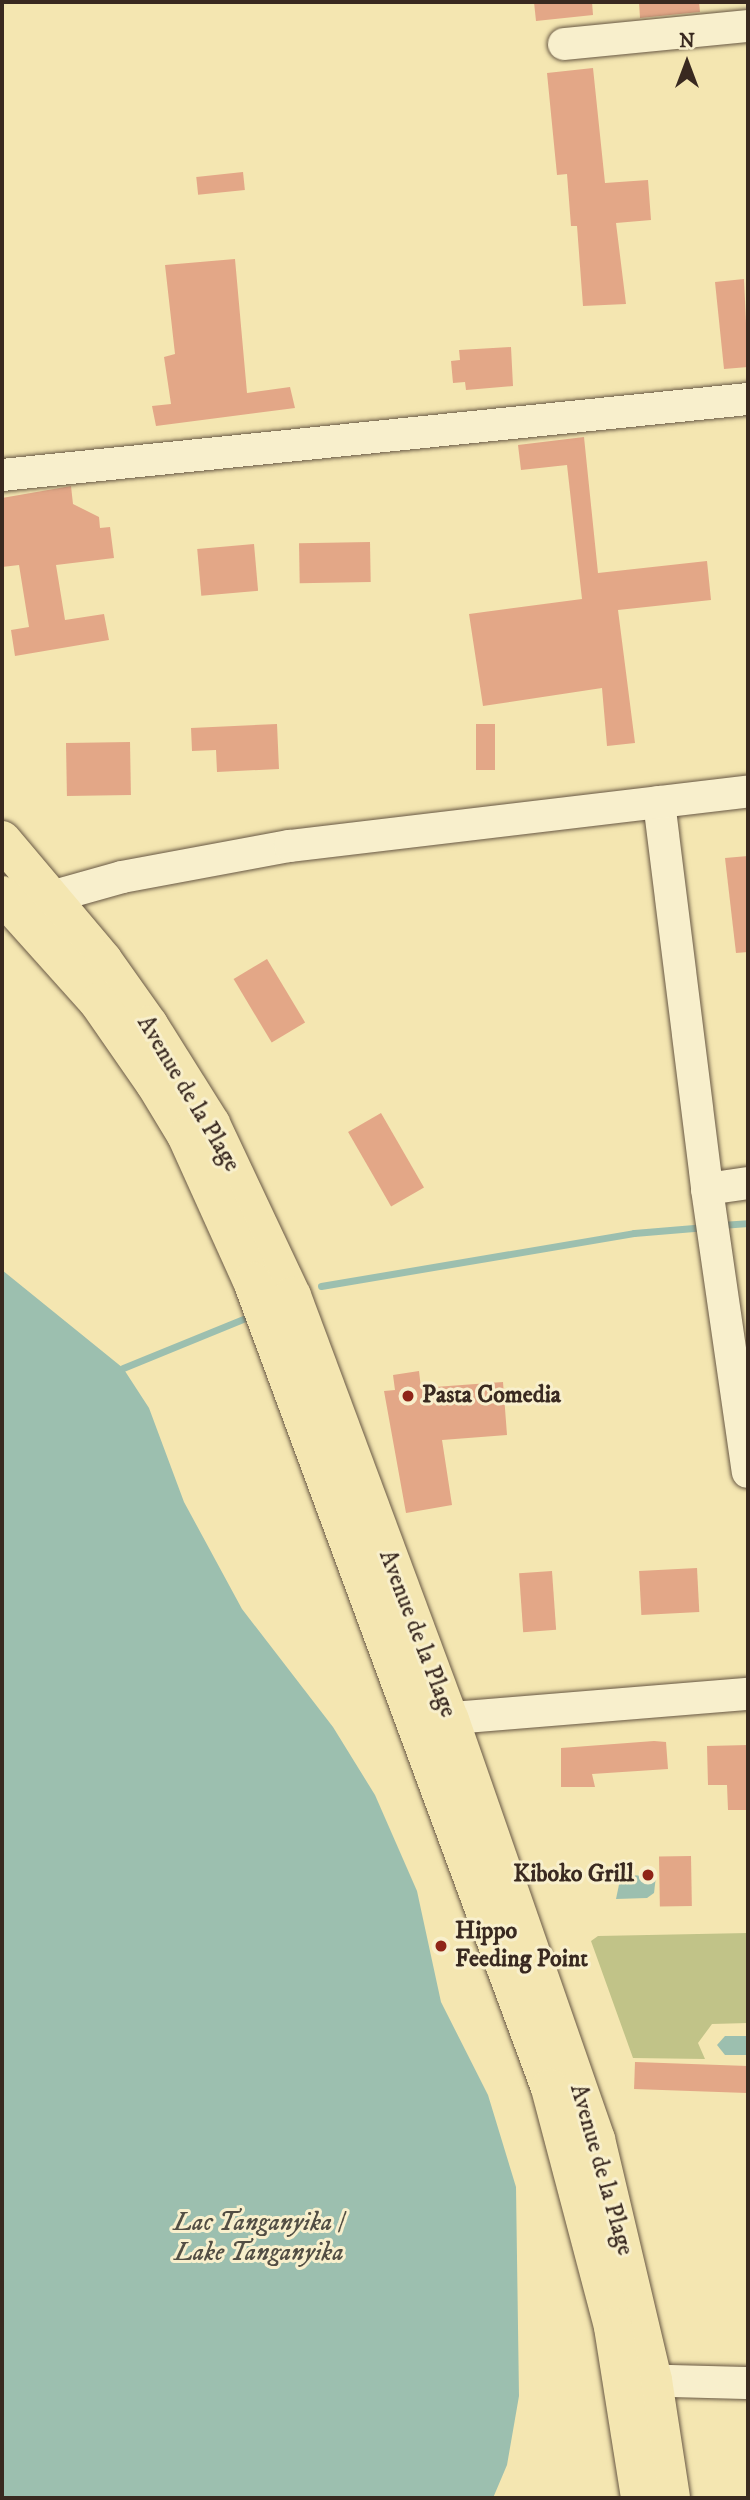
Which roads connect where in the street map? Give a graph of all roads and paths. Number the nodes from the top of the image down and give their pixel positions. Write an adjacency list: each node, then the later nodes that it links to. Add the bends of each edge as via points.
1 (748, 26): 2 (street)
2 (564, 44)
3 (748, 399): 4 (street)
4 (2, 475)
5 (748, 791): 6 (street)
6 (659, 802): 8 (street, via 290,846 122,877); 10 (street)
7 (2, 841): 8 (main road, Avenue de la Plage)
8 (25, 903): 13 (main road, Avenue de la Plage, via 149,1024 211,1124 304,1325)
9 (748, 1183): 10 (street)
10 (709, 1198): 11 (street)
11 (748, 1472)
12 (748, 1695): 13 (street)
13 (433, 1720): 14 (main road, Avenue de la Plage, via 596,2139)
14 (638, 2380): 15 (street); 16 (main road, Avenue de la Plage); 17 (main road, Avenue de la Plage)
15 (748, 2383)
16 (640, 2498)
17 (671, 2498)

